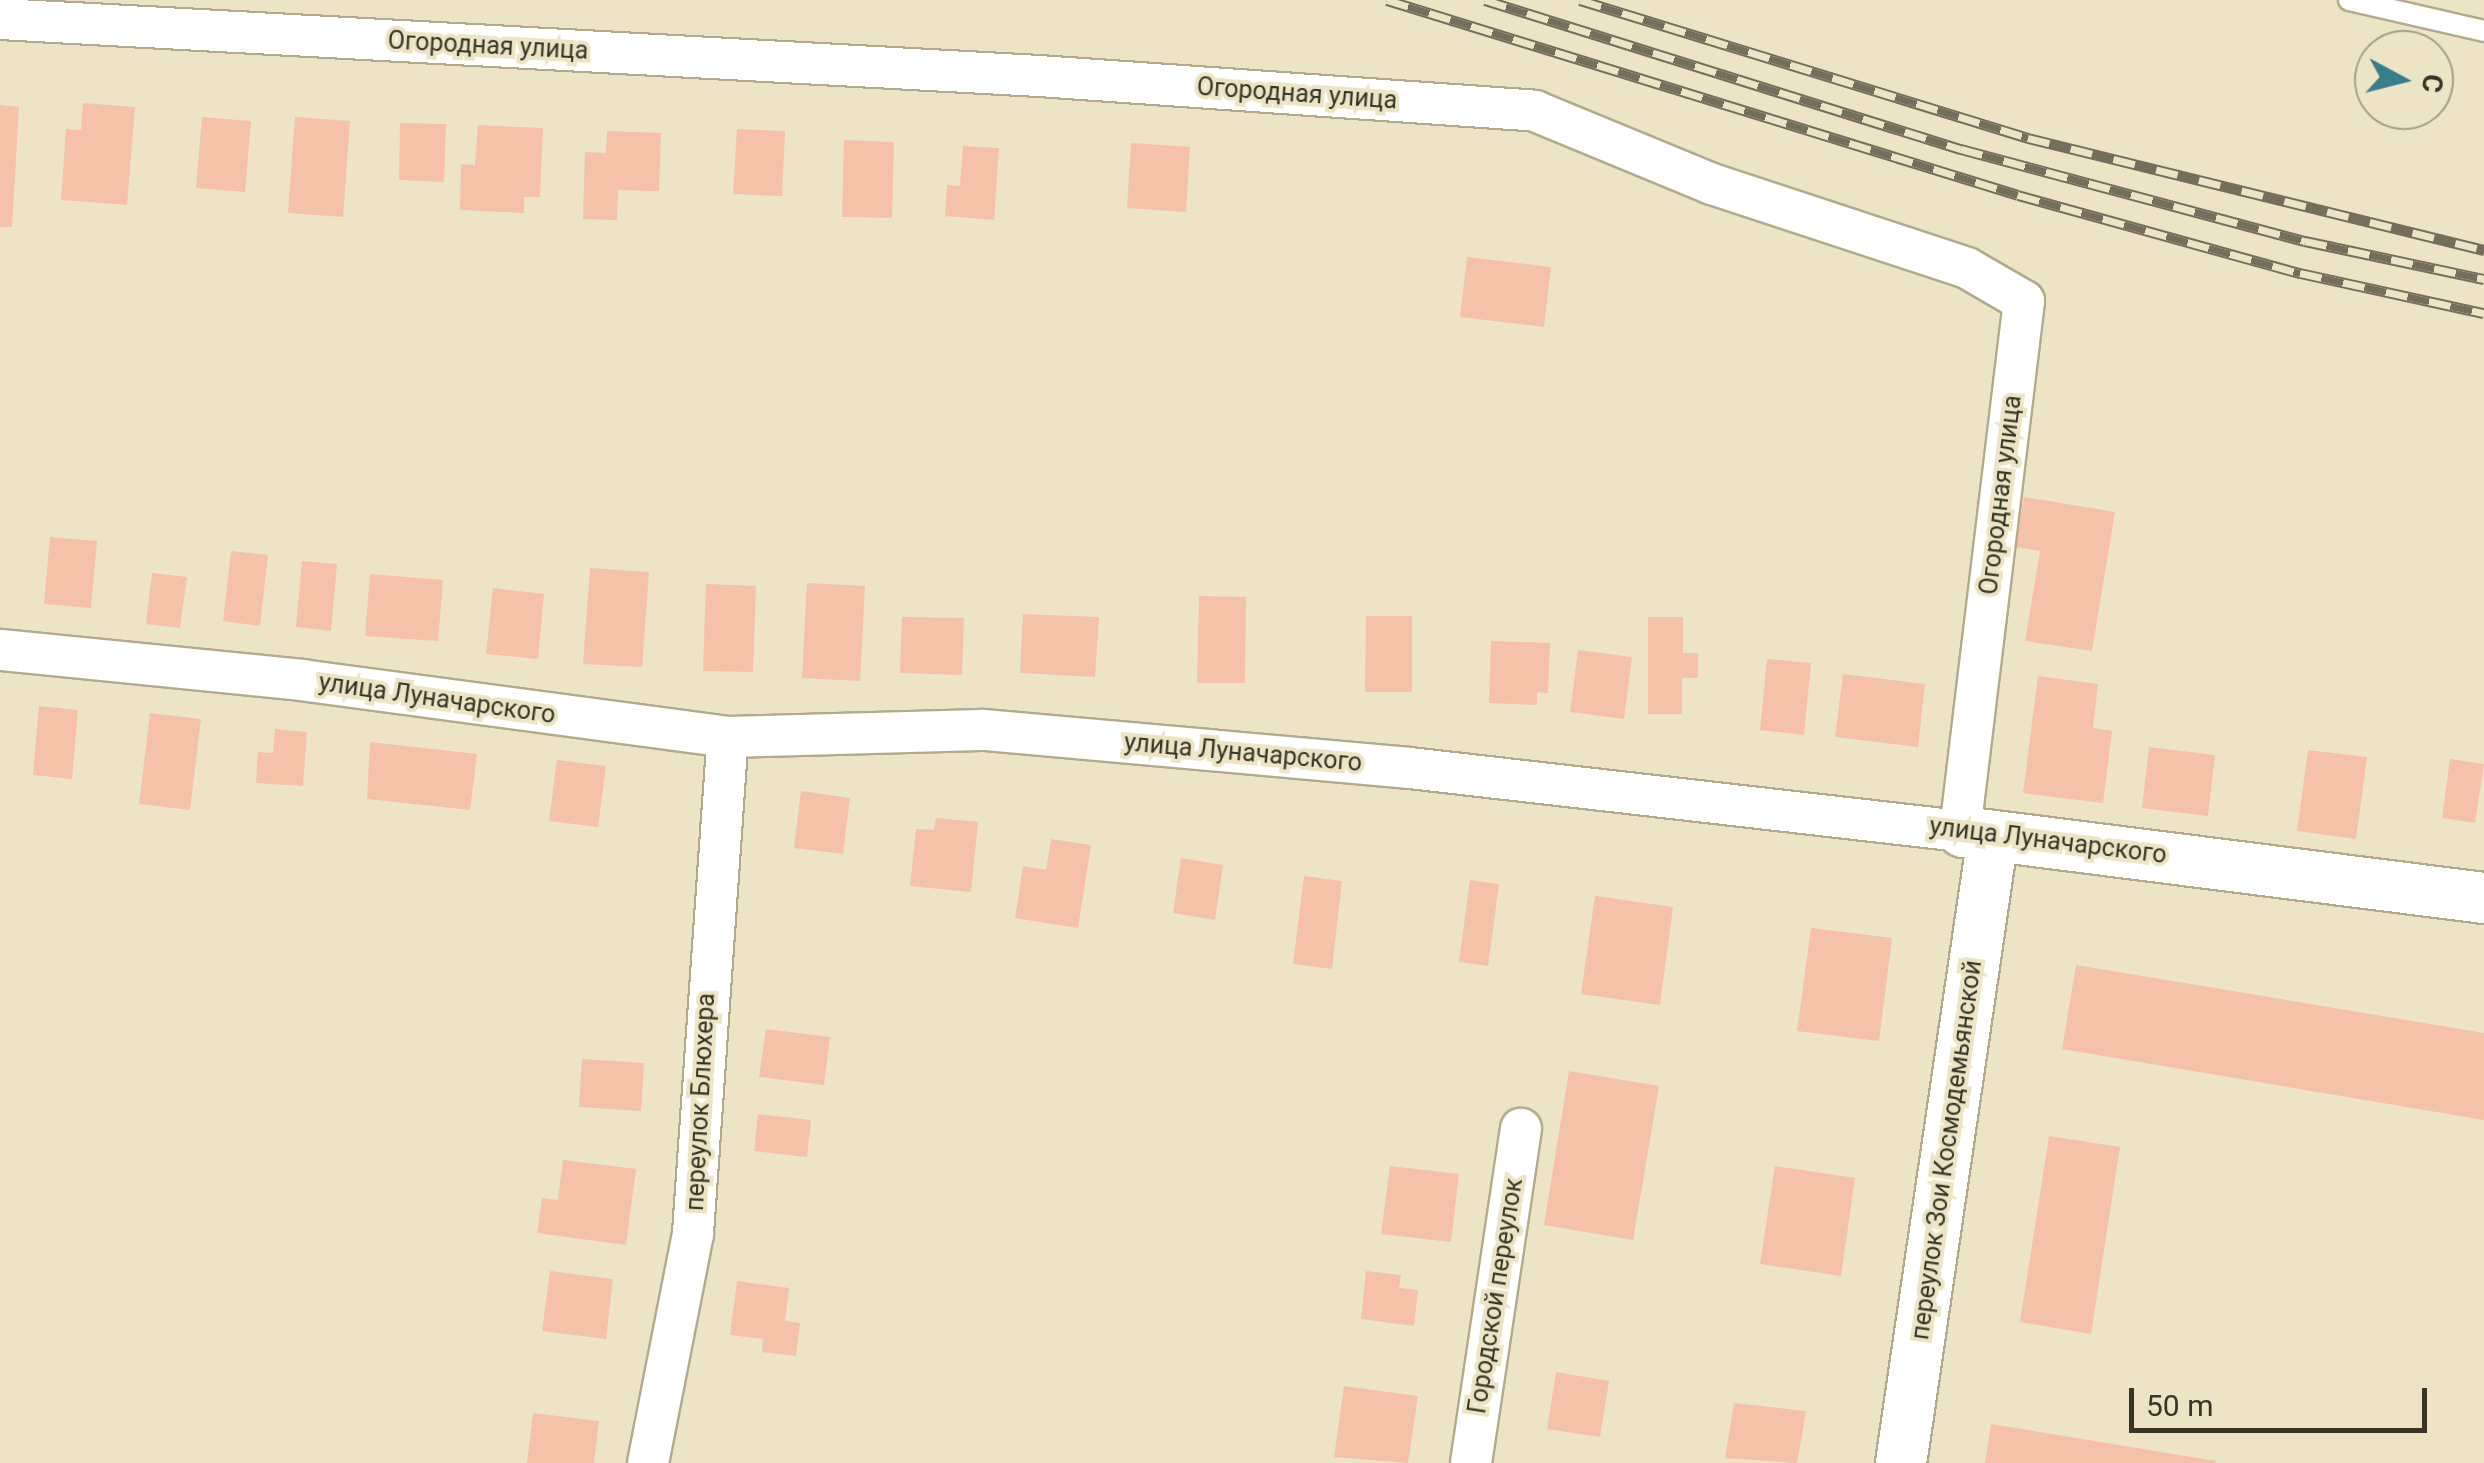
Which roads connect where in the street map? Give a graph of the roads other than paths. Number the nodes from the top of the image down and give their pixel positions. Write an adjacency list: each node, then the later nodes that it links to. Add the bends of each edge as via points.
1 (2349, 0): 3 (lane)
2 (0, 19): 6 (street, Огородная улица, via 1040,76 1534,111 1712,184 1967,268 2024,300)
3 (2484, 31)
4 (0, 650): 5 (street, улица Луначарского, via 303,680)
5 (728, 736): 6 (street, улица Луначарского, via 981,730 1430,770); 9 (street, переулок Блюхера, via 693,1233)
6 (1976, 834): 7 (street, улица Луначарского); 11 (street, переулок Зои Космодемьянской)
7 (2484, 898)
8 (1521, 1130): 10 (street, Городской переулок)
9 (648, 1463)
10 (1471, 1463)
11 (1901, 1463)

